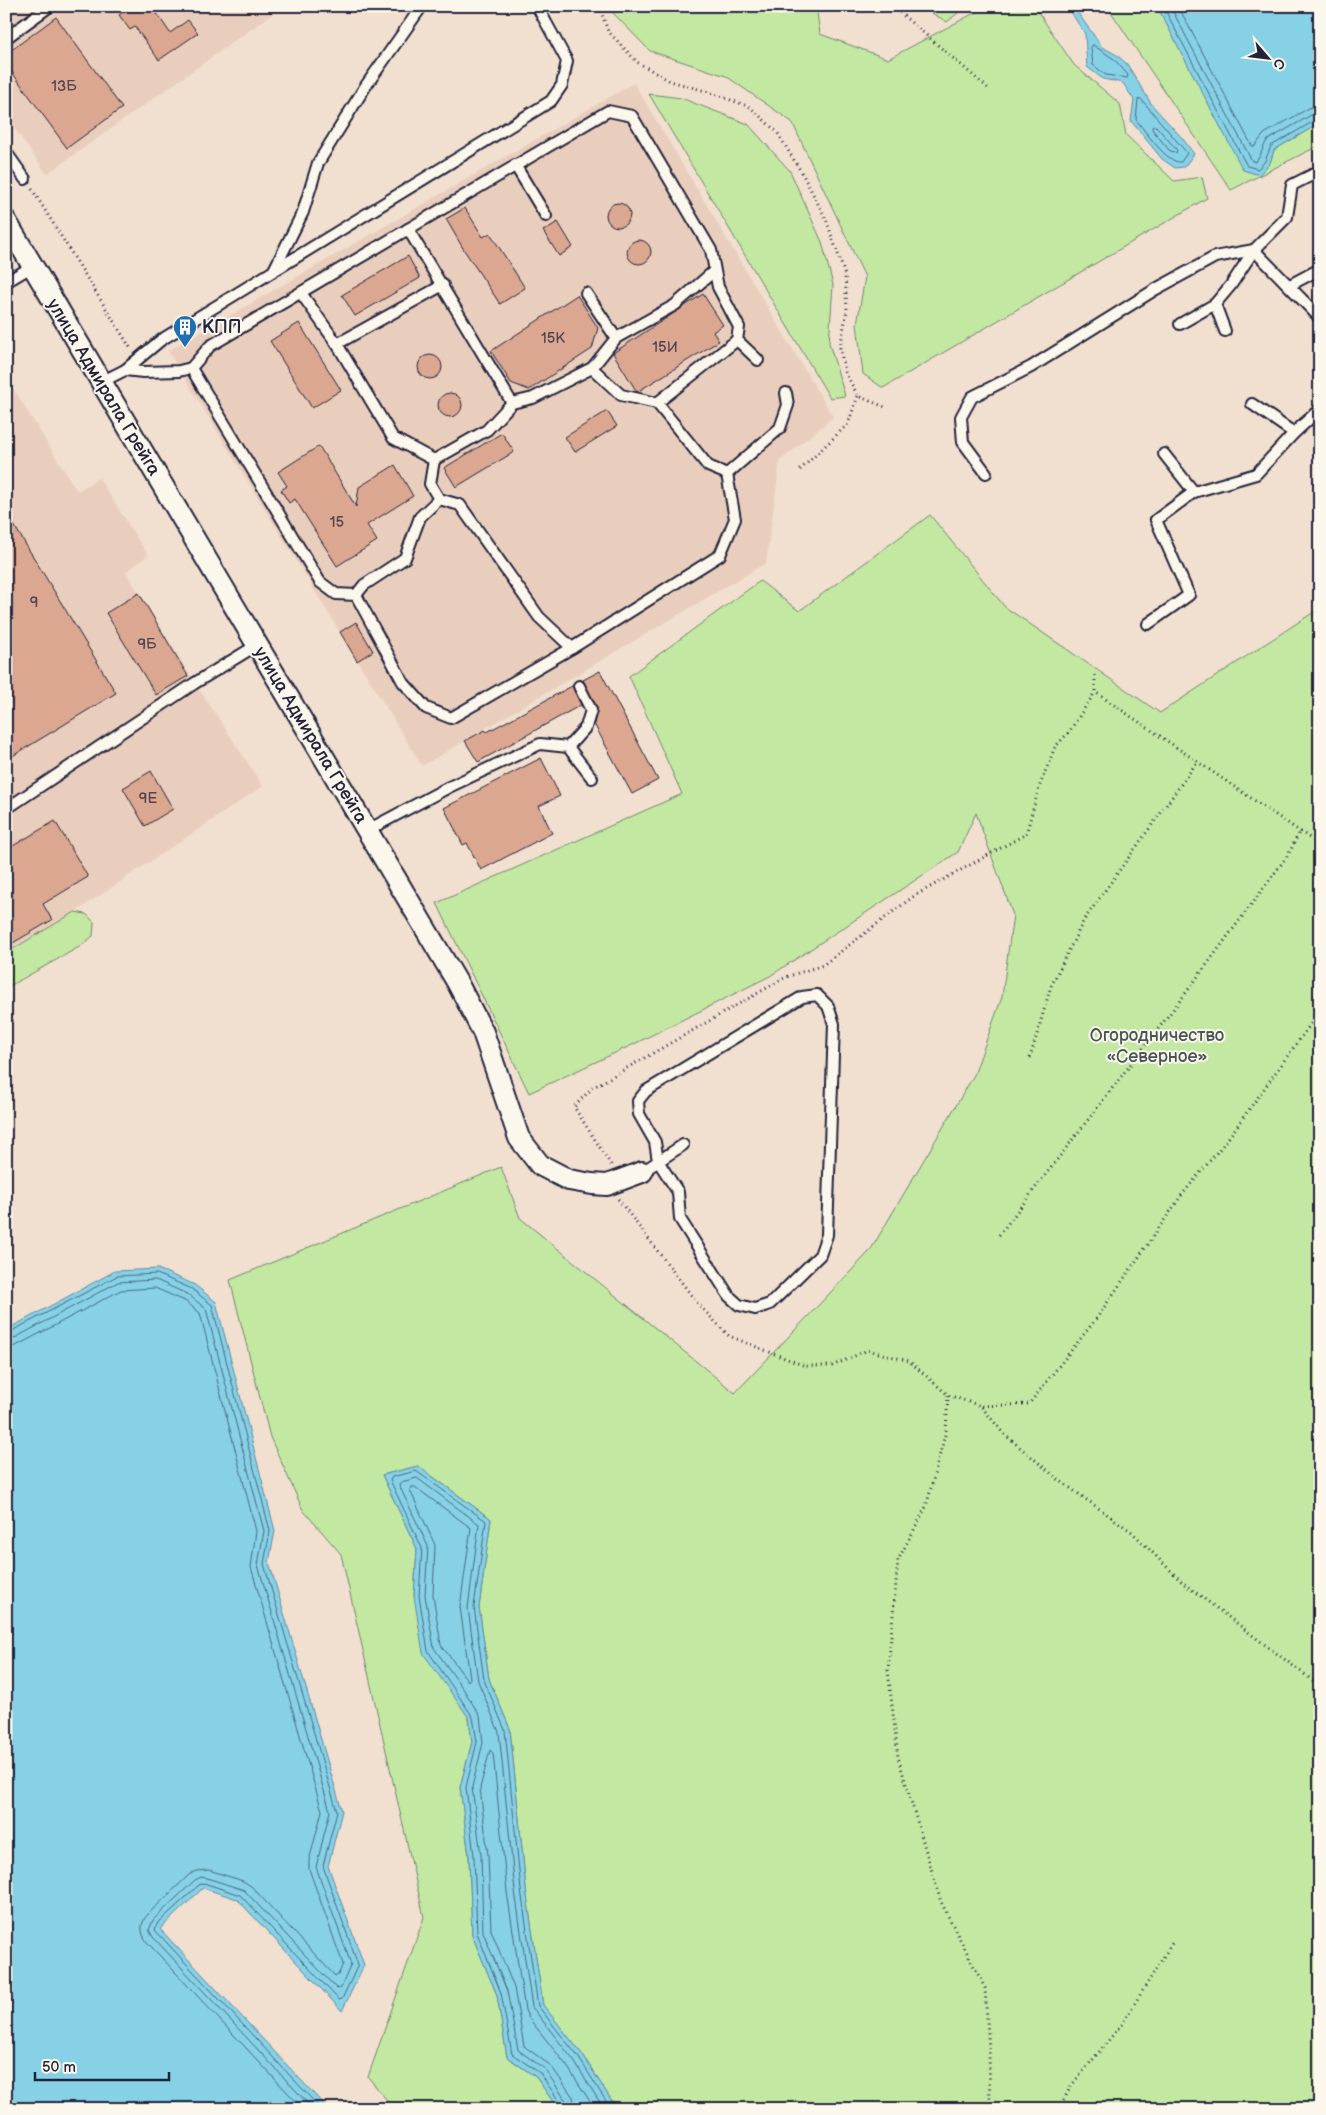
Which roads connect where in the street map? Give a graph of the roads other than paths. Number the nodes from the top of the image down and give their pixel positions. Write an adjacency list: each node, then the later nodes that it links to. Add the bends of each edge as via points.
1 (50, 6): 4 (lane)
2 (422, 6): 15 (lane, via 365,87 318,163 303,212)
3 (537, 6): 15 (lane, via 567,61 562,85 551,101)
4 (6, 38)
5 (6, 152): 8 (lane)
6 (516, 166): 9 (lane); 11 (lane); 16 (lane, via 608,111 632,116 711,250)
7 (1320, 171): 12 (lane, via 1292,185 1287,217)
8 (25, 179)
9 (546, 216)
10 (6, 221): 13 (street, улица Адмирала Грейга)
11 (408, 229): 19 (lane); 20 (lane)
12 (1254, 250): 18 (lane); 22 (lane); 42 (lane, via 1215,257 1156,289 1031,367 972,397 961,417 963,442)
13 (33, 266): 17 (lane); 33 (street, улица Адмирала Грейга)
14 (1320, 269): 18 (lane)
15 (273, 271): 32 (lane, via 161,340)
16 (714, 271): 26 (lane, via 674,305); 27 (lane, via 718,287 739,327)
17 (6, 282)
18 (1290, 285): 23 (lane)
19 (443, 286): 28 (lane); 35 (lane)
20 (301, 293): 28 (lane); 30 (lane, via 210,346)
21 (586, 293): 26 (lane)
22 (1215, 304): 24 (lane); 25 (lane)
23 (1320, 318)
24 (1180, 324)
25 (1225, 331)
26 (616, 338): 31 (lane)
27 (737, 340): 29 (lane); 36 (lane)
28 (337, 344): 41 (lane, via 393,438)
29 (758, 360)
30 (191, 368): 32 (lane, via 170,372); 46 (lane, via 320,582 336,594)
31 (592, 368): 35 (lane, via 533,398); 36 (lane, via 621,395)
32 (125, 370): 33 (lane)
33 (101, 382): 48 (street, улица Адмирала Грейга)
34 (786, 393): 43 (lane, via 788,406 780,428)
35 (512, 402): 41 (lane, via 487,430)
36 (657, 403): 43 (lane, via 708,466)
37 (1252, 404): 39 (lane)
38 (1320, 409): 39 (lane)
39 (1294, 433): 44 (lane, via 1256,474)
40 (1164, 454): 44 (lane)
41 (434, 460): 45 (lane, via 430,484)
42 (986, 473)
43 (727, 474): 49 (lane, via 735,519 720,555)
44 (1194, 492): 47 (lane, via 1156,520 1190,595)
45 (439, 499): 46 (lane, via 420,517 405,558 364,585); 49 (lane, via 460,504 539,618)
46 (356, 595): 49 (lane, via 403,682 426,708 451,718)
47 (1148, 624)
48 (256, 645): 53 (lane); 54 (street, улица Адмирала Грейга)
49 (572, 648)
50 (579, 686): 51 (lane, via 590,710 586,726)
51 (568, 747): 52 (lane); 54 (lane, via 540,744)
52 (592, 778)
53 (6, 809)
54 (368, 830): 56 (street, улица Адмирала Грейга, via 483,1032 519,1138 540,1165 569,1180 614,1182)
55 (683, 1145): 56 (lane)
56 (650, 1167): 56 (lane, via 678,1192 680,1219 729,1296 739,1305 755,1309 770,1304 820,1255 827,1235 834,1024 828,1006 817,995 802,996 646,1091 638,1100 639,1114 654,1142)

